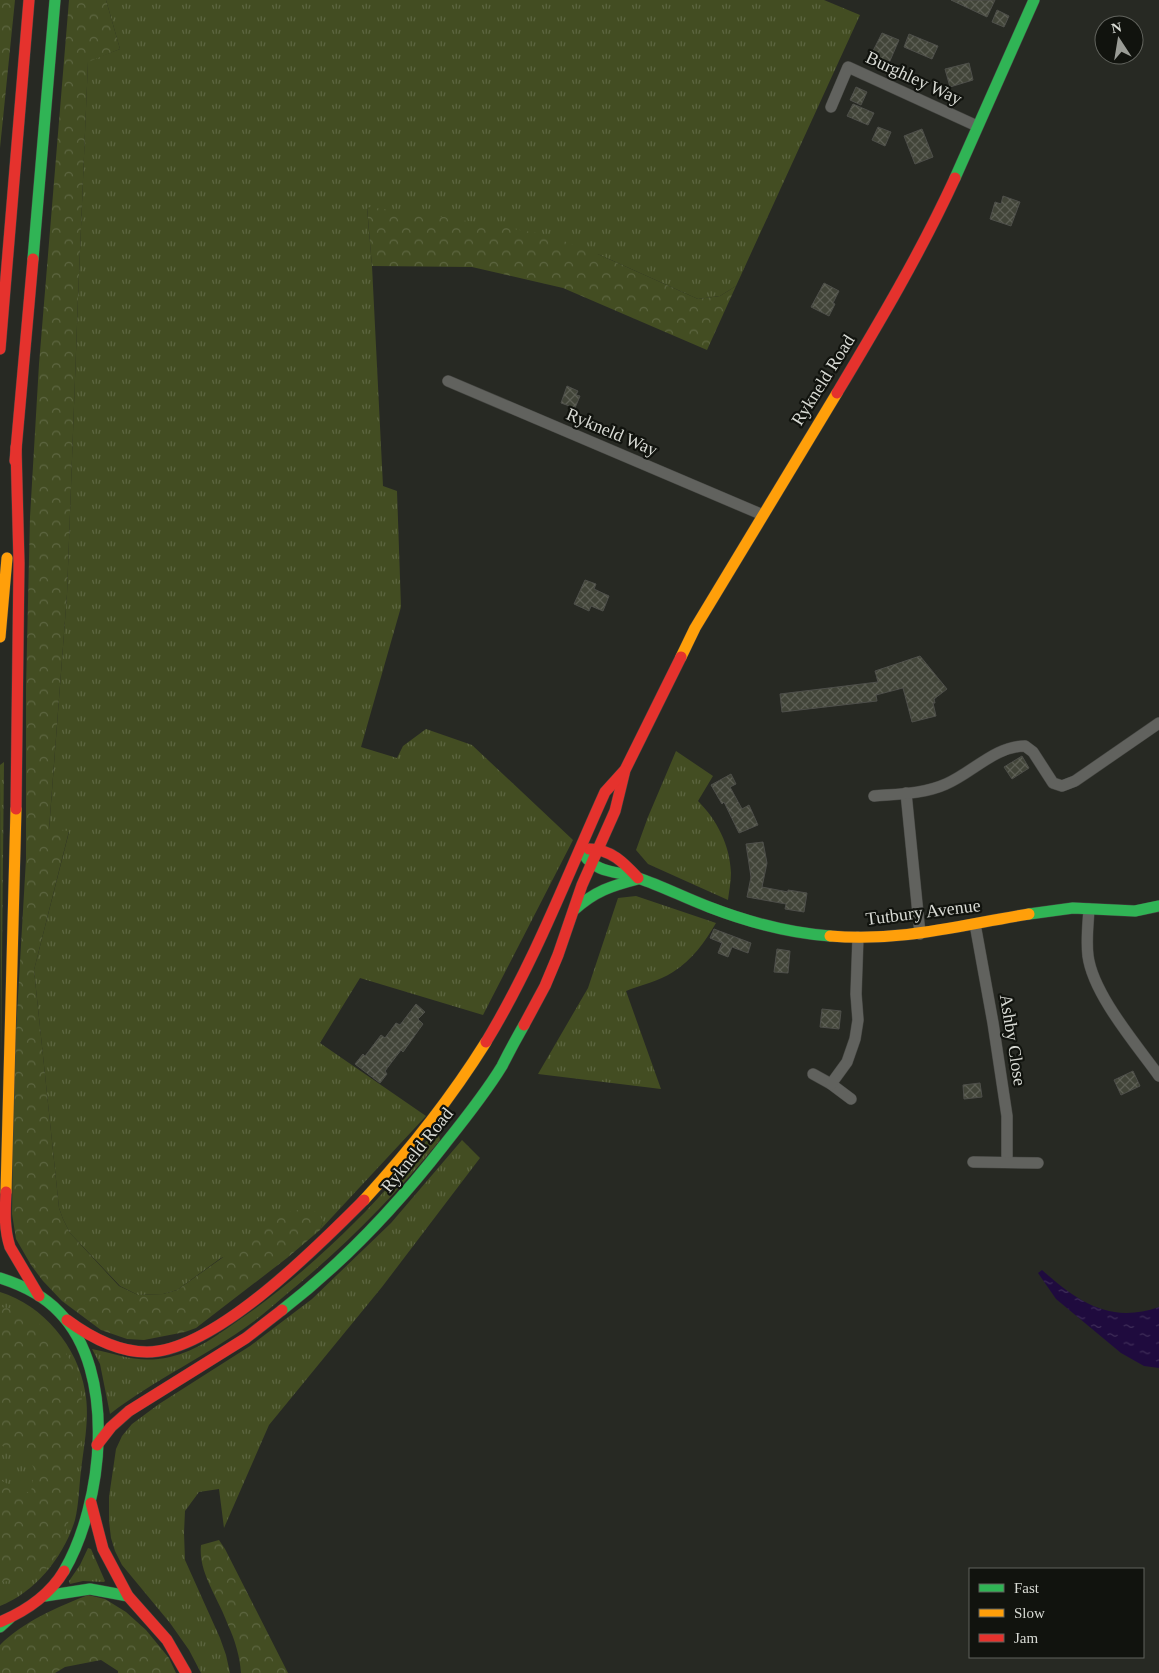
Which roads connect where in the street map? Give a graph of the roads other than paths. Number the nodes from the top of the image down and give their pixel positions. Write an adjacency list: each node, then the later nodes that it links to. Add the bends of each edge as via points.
1 (29, 0): 6 (main road)
2 (55, 0): 10 (main road)
3 (1034, 0): 5 (main road, Rykneld Road)
4 (831, 107): 5 (street, Burghley Way, via 848,67)
5 (977, 126): 11 (main road, Rykneld Road, via 918,252 870,339)
6 (12, 208): 7 (main road); 8 (main road)
7 (0, 266)
8 (0, 349)
9 (448, 381): 11 (street, Rykneld Way)
10 (16, 447): 12 (main road); 35 (main road, via 20,563 17,774 5,1214 6,1238)
11 (763, 514): 14 (main road, Rykneld Road, via 695,628)
12 (0, 637)
13 (1159, 723): 15 (street, via 1076,781 1062,786 1053,783 1033,752 1025,746 1014,746 945,785)
14 (625, 770): 17 (main road, Rykneld Road, via 615,811); 18 (main road, Rykneld Road, via 605,792)
15 (906, 793): 16 (street); 25 (street)
16 (874, 796)
17 (598, 848): 18 (main road); 19 (main road, Rykneld Road); 20 (main road, Tutbury Avenue, via 618,857)
18 (579, 850): 19 (main road); 36 (main road, Rykneld Road, via 527,969 468,1070 418,1139 319,1245 222,1323 196,1340 175,1347 148,1352 124,1348 96,1339)
19 (591, 864): 20 (main road, Tutbury Avenue); 23 (main road, Rykneld Road)
20 (639, 878): 23 (main road, via 599,890); 26 (main road, Tutbury Avenue, via 757,924 822,936)
21 (1159, 906): 22 (main road, Tutbury Avenue, via 1130,911)
22 (1088, 909): 24 (main road, Tutbury Avenue, via 1064,909); 28 (street, via 1088,956 1101,993)
23 (574, 910): 37 (main road, Rykneld Road, via 545,986 500,1067 440,1151 381,1220 291,1303 246,1338 129,1411)
24 (975, 924): 25 (main road, Tutbury Avenue); 31 (street, Ashby Close, via 1007,1116)
25 (920, 934): 26 (main road, Tutbury Avenue)
26 (858, 937): 29 (street, via 857,1030 847,1062)
27 (813, 1074): 29 (street)
28 (1159, 1076)
29 (832, 1084): 30 (street)
30 (851, 1099)
31 (1007, 1161): 32 (street); 33 (street)
32 (973, 1162)
33 (1038, 1163)
34 (0, 1278): 35 (main road)
35 (39, 1296): 36 (main road)
36 (66, 1320): 37 (main road, via 94,1381 98,1412)
37 (97, 1445): 38 (main road)
38 (91, 1501): 39 (main road, via 70,1560); 40 (main road, via 103,1549)
39 (44, 1596): 40 (main road, via 90,1589); 41 (main road)
40 (128, 1596): 43 (main road, via 167,1640)
41 (5, 1620): 42 (main road)
42 (0, 1627)
43 (186, 1673)

